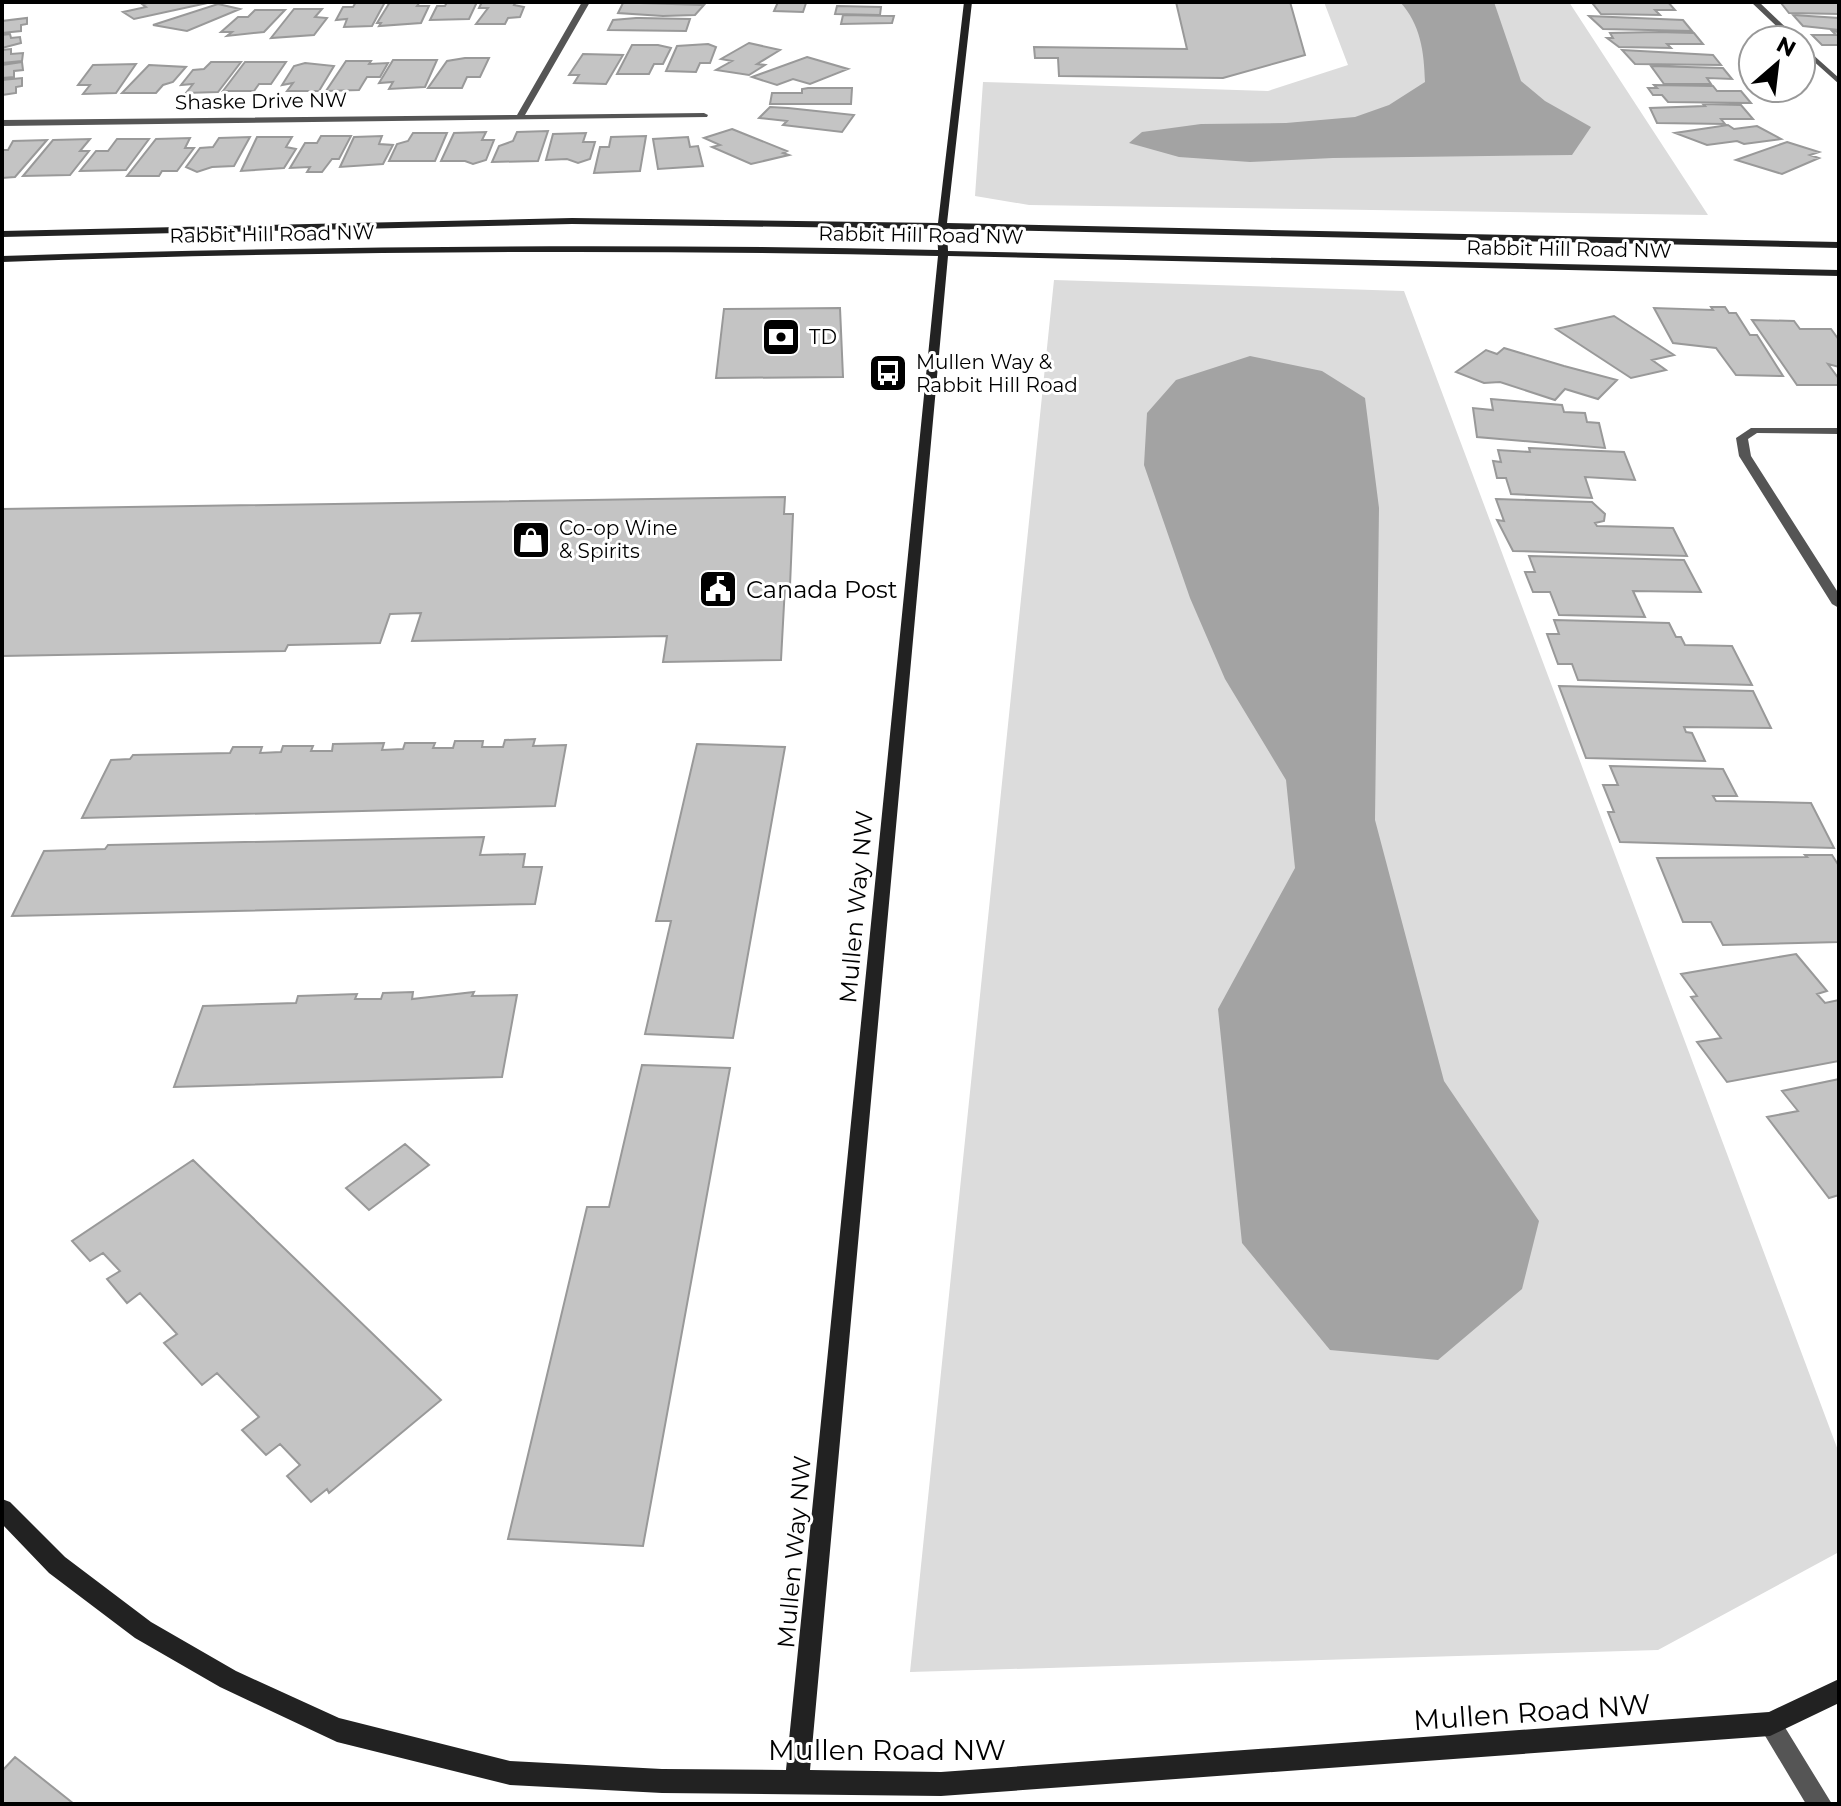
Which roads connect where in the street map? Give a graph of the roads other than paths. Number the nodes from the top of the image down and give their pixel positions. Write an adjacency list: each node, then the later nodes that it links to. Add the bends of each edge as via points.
1 (586, 2): 8 (street)
2 (968, 2): 10 (main road, Mullen Way NW)
3 (1755, 2): 4 (street)
4 (1778, 24)
5 (1817, 61): 6 (street)
6 (1839, 82)
7 (704, 115): 8 (street, Shaske Drive NW)
8 (520, 116): 9 (street, Shaske Drive NW)
9 (2, 123)
10 (942, 226): 11 (main road, Rabbit Hill Road NW, via 417,222); 12 (main road, Rabbit Hill Road NW); 13 (main road, Mullen Way NW)
11 (2, 234)
12 (1839, 245)
13 (943, 253): 14 (main road, Rabbit Hill Road NW, via 565,248); 15 (main road, Rabbit Hill Road NW); 21 (main road, Mullen Way NW)
14 (2, 259)
15 (1839, 273)
16 (1839, 431): 17 (street, via 1755,430 1742,438 1745,456)
17 (1839, 604)
18 (2, 1509): 21 (main road, Mullen Road NW, via 57,1565 143,1630 228,1679 337,1730 510,1773)
19 (1839, 1691): 20 (main road, Mullen Road NW)
20 (1770, 1724): 21 (main road, Mullen Road NW, via 941,1784); 22 (street)
21 (797, 1782)
22 (1820, 1804)

